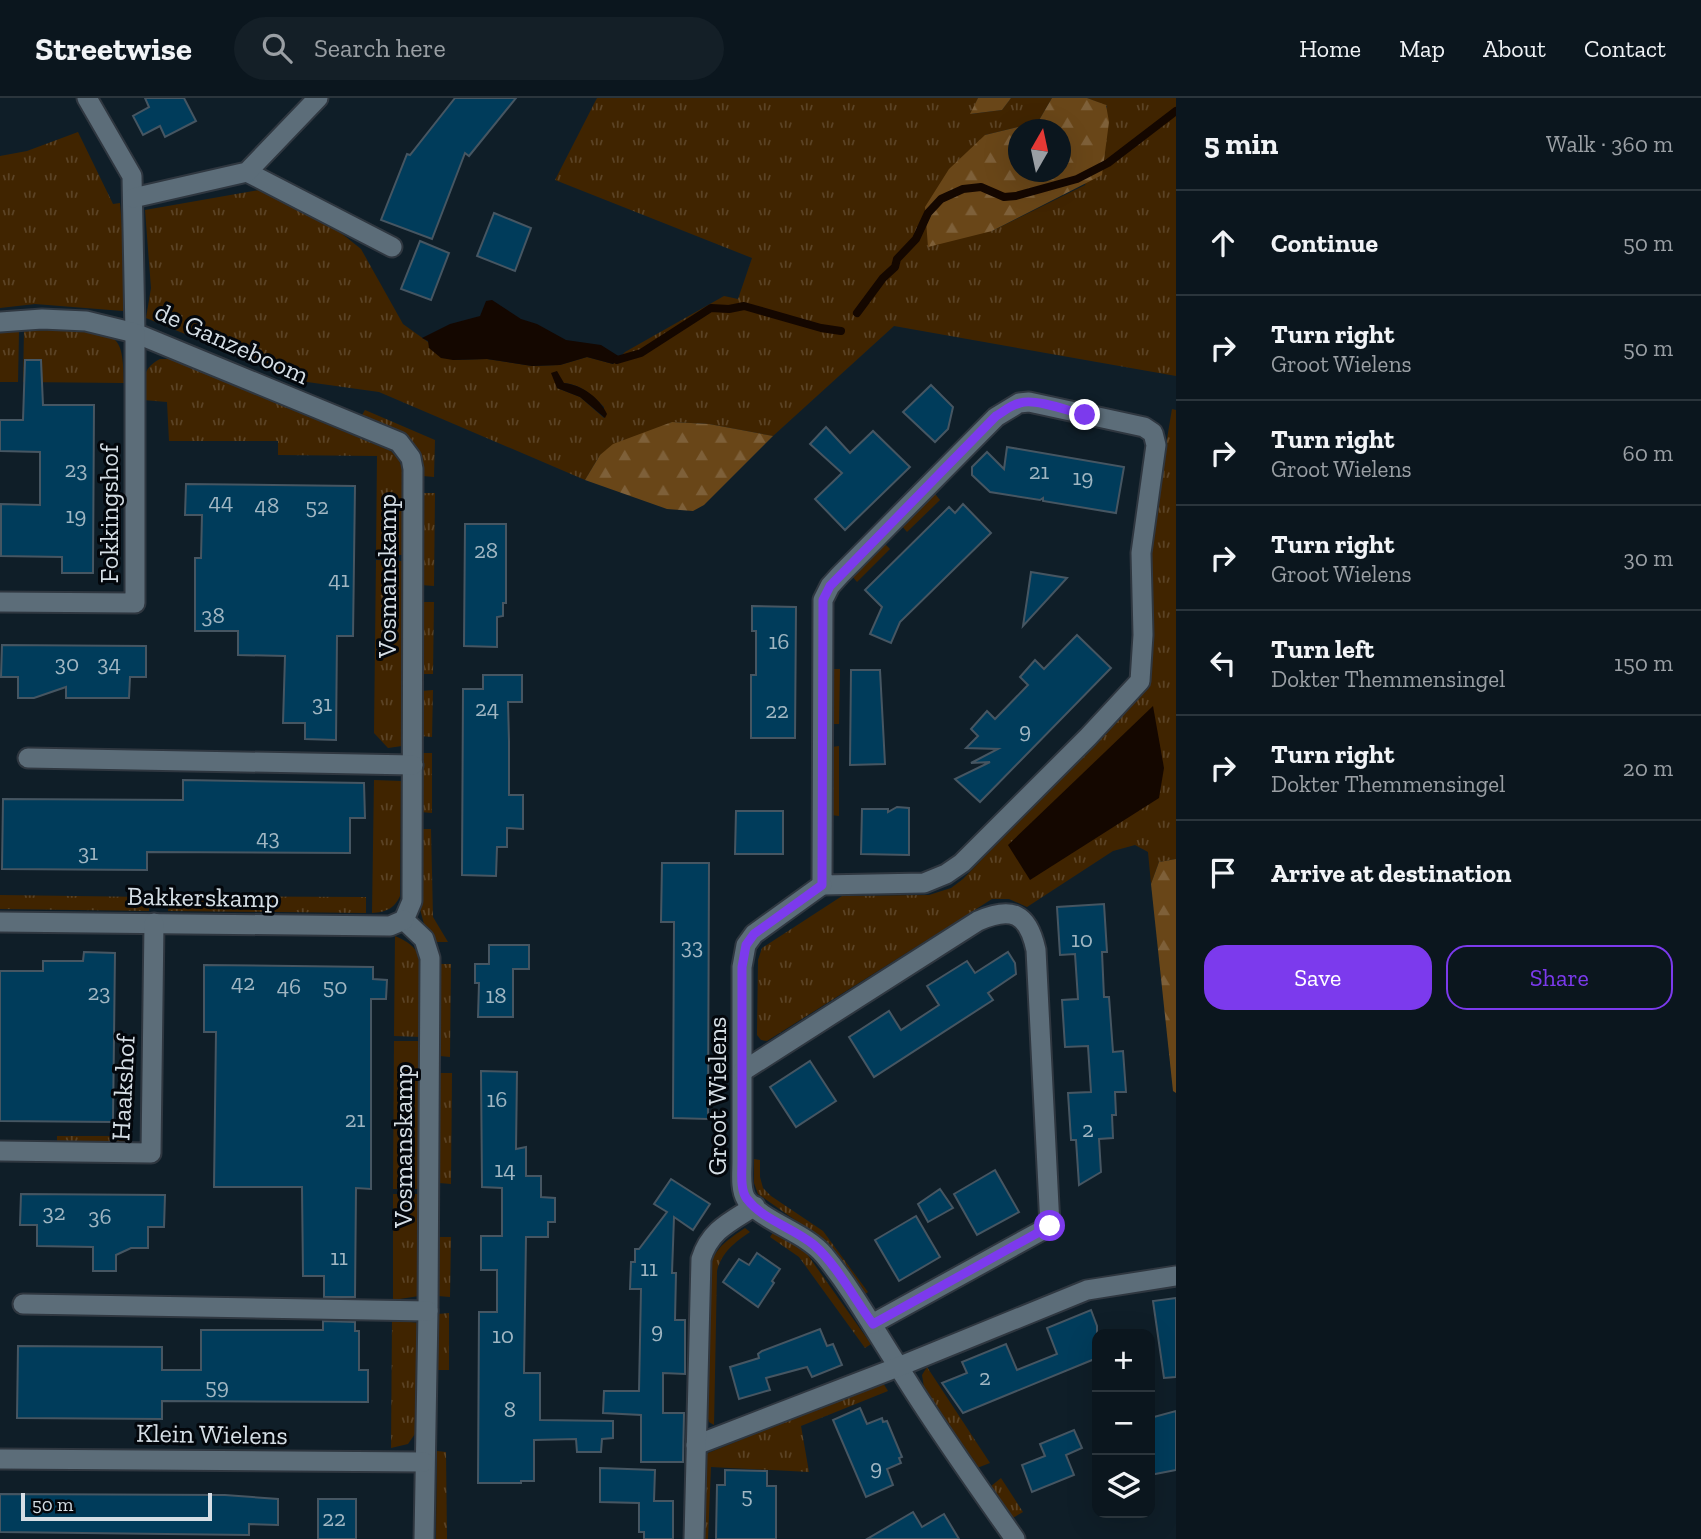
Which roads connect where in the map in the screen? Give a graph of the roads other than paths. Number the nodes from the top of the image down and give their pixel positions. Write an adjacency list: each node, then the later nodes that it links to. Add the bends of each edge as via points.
1 (87, 98): 4 (street, de Ganzeboom, via 132,176)
2 (318, 98): 3 (street)
3 (247, 172): 4 (street); 5 (street)
4 (133, 198): 7 (street, de Ganzeboom)
5 (392, 247)
6 (0, 322): 7 (street, via 86,321)
7 (135, 333): 8 (street, de Ganzeboom); 9 (street, Fokkingshof, via 135,603)
8 (390, 439): 11 (street, Vosmanskamp, via 405,449 413,469)
9 (0, 602)
10 (28, 758): 11 (street)
11 (413, 765): 13 (street, Vosmanskamp, via 412,901)
12 (822, 885): 12 (street, via 823,600 830,586 996,416 1019,403 1144,427 1153,433 1156,445 1141,552 1140,681 946,874 924,884); 16 (street, Groot Wielens, via 766,924 746,945)
13 (404, 920): 15 (street, Bakkerskamp, via 390,926); 21 (street, Vosmanskamp, via 424,939 430,958)
14 (0, 922): 15 (street, Bakkerskamp)
15 (153, 923): 17 (street, Haakshof, via 151,1153)
16 (743, 1071): 18 (street, Groot Wielens, via 742,1185); 22 (street, via 978,921 1009,914 1023,919 1031,929 1050,1226)
17 (0, 1151)
18 (755, 1206): 22 (street, Groot Wielens, via 823,1253); 24 (street, via 717,1231 701,1259)
19 (1176, 1276): 23 (street, via 1087,1290)
20 (23, 1304): 21 (street)
21 (428, 1311): 26 (street, Vosmanskamp)
22 (873, 1324): 23 (street, Groot Wielens)
23 (898, 1367): 24 (street); 29 (street, Groot Wielens)
24 (696, 1445): 28 (street)
25 (0, 1459): 26 (street, Klein Wielens)
26 (424, 1462): 27 (street, Vosmanskamp)
27 (424, 1539)
28 (694, 1539)
29 (1015, 1539)

